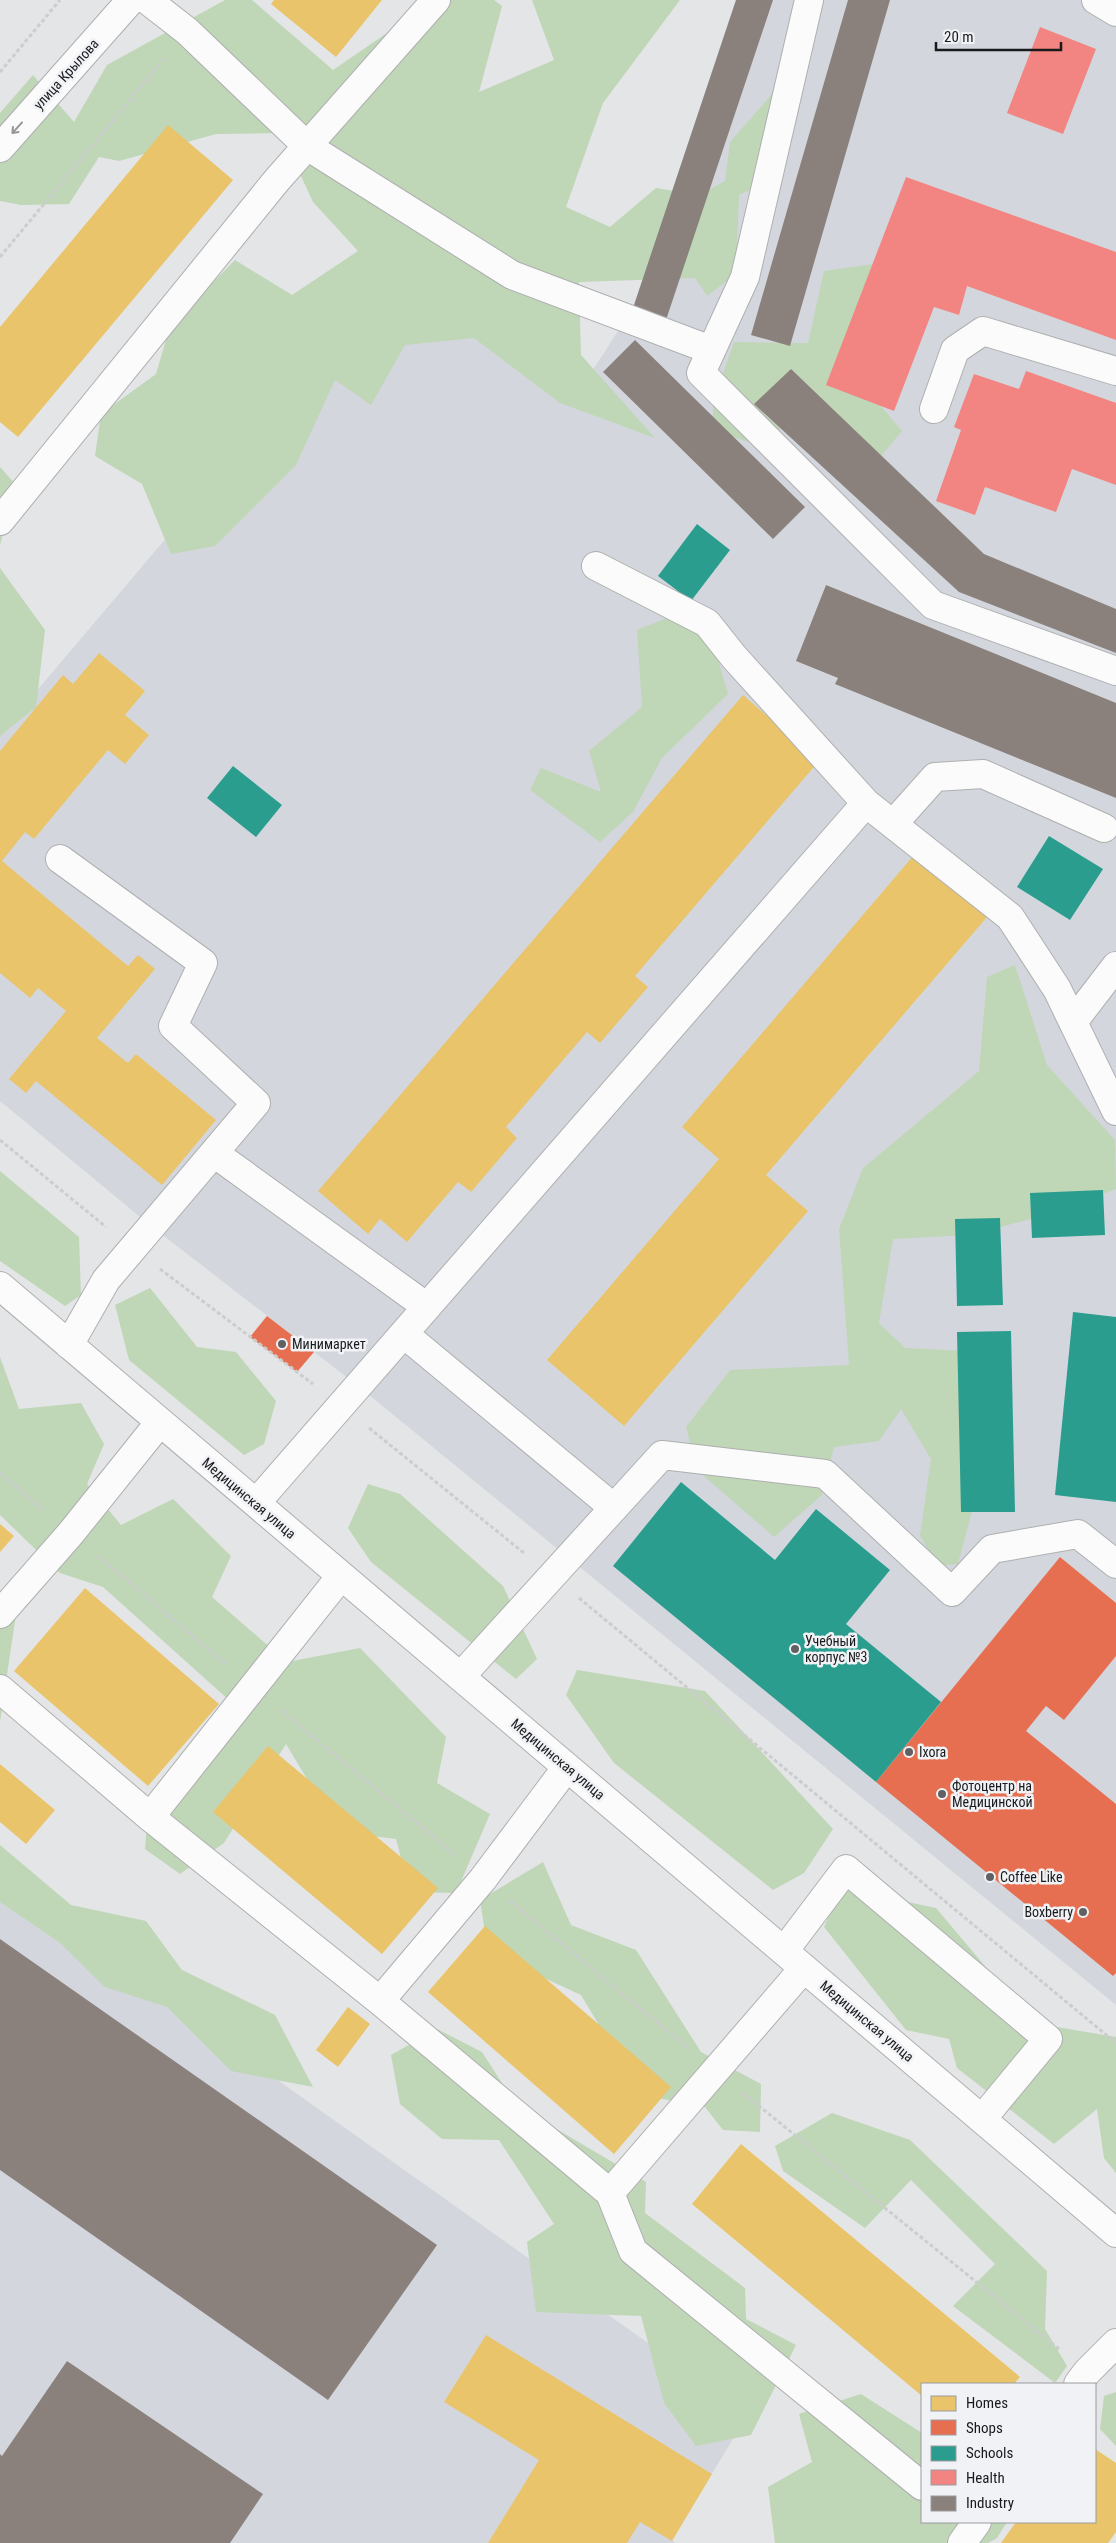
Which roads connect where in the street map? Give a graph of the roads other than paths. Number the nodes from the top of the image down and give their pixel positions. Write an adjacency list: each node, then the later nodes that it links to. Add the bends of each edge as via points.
1 (131, 0): 8 (street, улица Крылова, one-way to 8)
2 (146, 0): 7 (street, via 187,31)
3 (436, 0): 7 (street)
4 (809, 0): 9 (street, via 745,277)
5 (1096, 0): 6 (street)
6 (1116, 12)
7 (307, 146): 9 (street, via 512,275); 12 (street)
8 (0, 148)
9 (711, 350): 14 (street, via 701,373 933,605)
10 (1116, 371): 11 (street, via 983,331 955,350)
11 (934, 409)
12 (0, 520)
13 (596, 566): 15 (street, via 707,623)
14 (1116, 672)
15 (866, 802): 16 (street); 24 (street)
16 (893, 824): 17 (street, via 935,777 983,774); 20 (street, via 1010,917 1057,989)
17 (1104, 828)
18 (60, 859): 22 (street, via 203,963 173,1026 256,1103)
19 (1116, 966): 20 (street)
20 (1073, 1022): 21 (street)
21 (1116, 1111)
22 (214, 1153): 24 (street); 26 (street, via 106,1280)
23 (0, 1286): 26 (street, Медицинская улица)
24 (427, 1307): 25 (street)
25 (404, 1334): 28 (street); 29 (street)
26 (69, 1345): 27 (street, Медицинская улица)
27 (160, 1422): 28 (street, Медицинская улица); 32 (street, via 71,1533)
28 (256, 1503): 31 (street, Медицинская улица)
29 (614, 1508): 30 (street, via 662,1454 824,1474 952,1592 992,1549 1078,1534); 33 (street)
30 (1116, 1564)
31 (341, 1576): 33 (street, Медицинская улица); 36 (street)
32 (0, 1614)
33 (461, 1676): 35 (street, Медицинская улица)
34 (0, 1689): 36 (street)
35 (567, 1767): 37 (street, Медицинская улица); 38 (street, via 483,1879)
36 (150, 1817): 38 (street)
37 (794, 1959): 39 (street, Медицинская улица); 39 (street, via 846,1869 1048,2039); 40 (street, via 715,2070)
38 (380, 2000): 40 (street)
39 (982, 2119): 41 (street, Медицинская улица)
40 (610, 2193): 44 (street, via 633,2251)
41 (1116, 2233)
42 (1116, 2344): 43 (street)
43 (1082, 2378)
44 (921, 2485)

